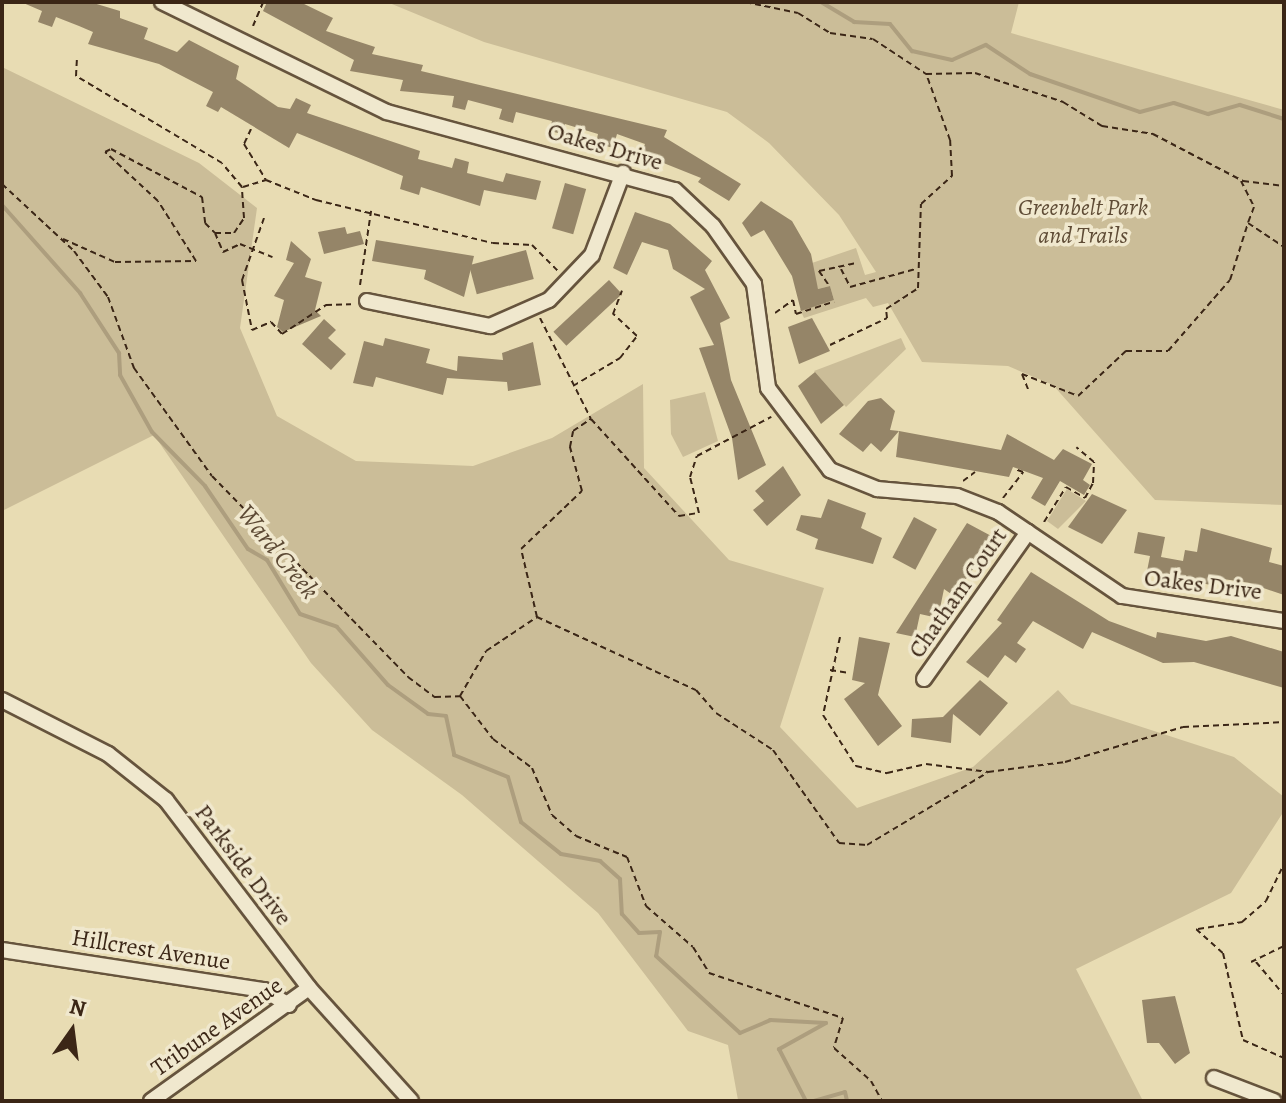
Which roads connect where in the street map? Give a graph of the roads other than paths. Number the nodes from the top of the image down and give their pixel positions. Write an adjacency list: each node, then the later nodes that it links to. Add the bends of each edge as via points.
1 (162, 2): 2 (street, Oakes Drive, via 387,112)
2 (623, 173): 3 (street, via 592,255 569,282 536,305 490,326); 4 (street, Oakes Drive, via 675,190 713,226 754,284 768,388 830,470 877,489 957,496)
3 (367, 301)
4 (1028, 532): 5 (street, Oakes Drive, via 1122,596); 6 (street, Chatham Court)
5 (1284, 621)
6 (924, 679)
7 (2, 700): 9 (street, Parkside Drive, via 108,754 166,800)
8 (2, 950): 10 (street, Hillcrest Avenue, via 264,990)
9 (309, 988): 10 (street, Tribune Avenue); 13 (street, Parkside Drive)
10 (289, 1005): 12 (street, Tribune Avenue)
11 (1214, 1078): 14 (street)
12 (151, 1101)
13 (411, 1101)
14 (1274, 1101)

